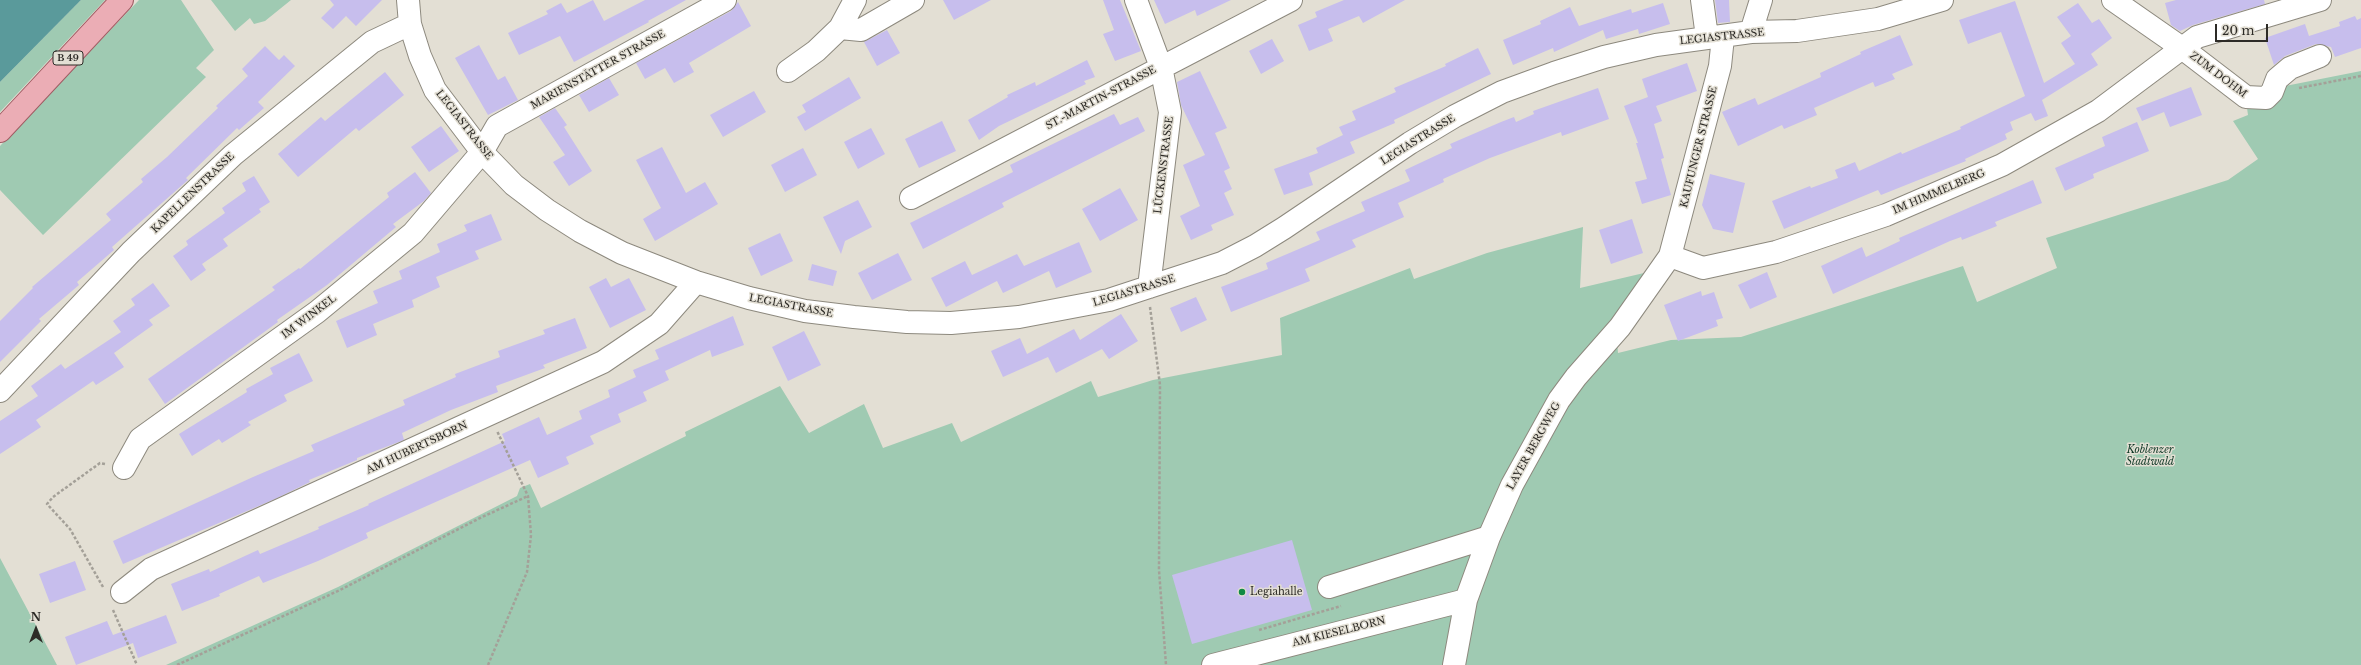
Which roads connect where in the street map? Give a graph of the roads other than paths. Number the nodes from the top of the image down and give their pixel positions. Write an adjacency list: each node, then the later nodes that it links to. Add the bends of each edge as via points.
1 (122, 0): 21 (main road, B 49)
2 (408, 0): 13 (street, LEGIASTRASSE)
3 (726, 0): 22 (street, MARIENSTÄTTER STRASSE, via 497,126)
4 (855, 0): 14 (street)
5 (913, 0): 14 (street, via 861,30)
6 (1136, 0): 19 (street, LÜCKENSTRASSE)
7 (1291, 0): 19 (street, ST.-MARTIN-STRASSE)
8 (1702, 0): 16 (street, KAUFUNGER STRASSE)
9 (1761, 0): 15 (street)
10 (1942, 0): 15 (street, LEGIASTRASSE, via 1878,19 1797,31)
11 (2113, 0): 17 (street, ZUM DOHM)
12 (2320, 0): 17 (street, IM HIMMELBERG, via 2198,37)
13 (410, 24): 22 (street, LEGIASTRASSE, via 420,56 436,90); 27 (street, KAPELLENSTRASSE, via 372,42 233,155 131,252)
14 (840, 28): 20 (street, via 816,51)
15 (1751, 32): 16 (street, LEGIASTRASSE)
16 (1715, 37): 24 (street, KAUFUNGER STRASSE, via 1720,66); 26 (street, LEGIASTRASSE, via 1656,45 1604,57 1502,92 1410,143 1255,246 1222,262)
17 (2182, 48): 18 (street, ZUM DOHM, via 2246,97 2266,98 2272,92 2277,79 2290,68); 24 (street, IM HIMMELBERG, via 2098,111 2002,165 1886,215 1776,252 1704,268)
18 (2320, 56)
19 (1161, 67): 23 (street, ST.-MARTIN-STRASSE); 26 (street, LÜCKENSTRASSE, via 1170,112)
20 (788, 71)
21 (0, 131)
22 (482, 152): 25 (street, LEGIASTRASSE, via 514,185 580,231 622,253); 28 (street, IM WINKEL, via 413,233 318,312 140,439)
23 (911, 198)
24 (1670, 256): 29 (street, LAYER BERGWEG, via 1620,327 1559,400 1512,485)
25 (696, 282): 26 (street, LEGIASTRASSE, via 805,311 907,322 983,322 1019,317 1109,300); 31 (street, AM HUBERTSBORN, via 659,324 603,362 151,569)
26 (1149, 287)
27 (0, 391)
28 (124, 468)
29 (1489, 537): 30 (street); 32 (street, LAYER BERGWEG)
30 (1329, 587)
31 (117, 600)
32 (1466, 600): 33 (street, AM KIESELBORN); 34 (street, LAYER BERGWEG)
33 (1213, 665)
34 (1454, 665)

